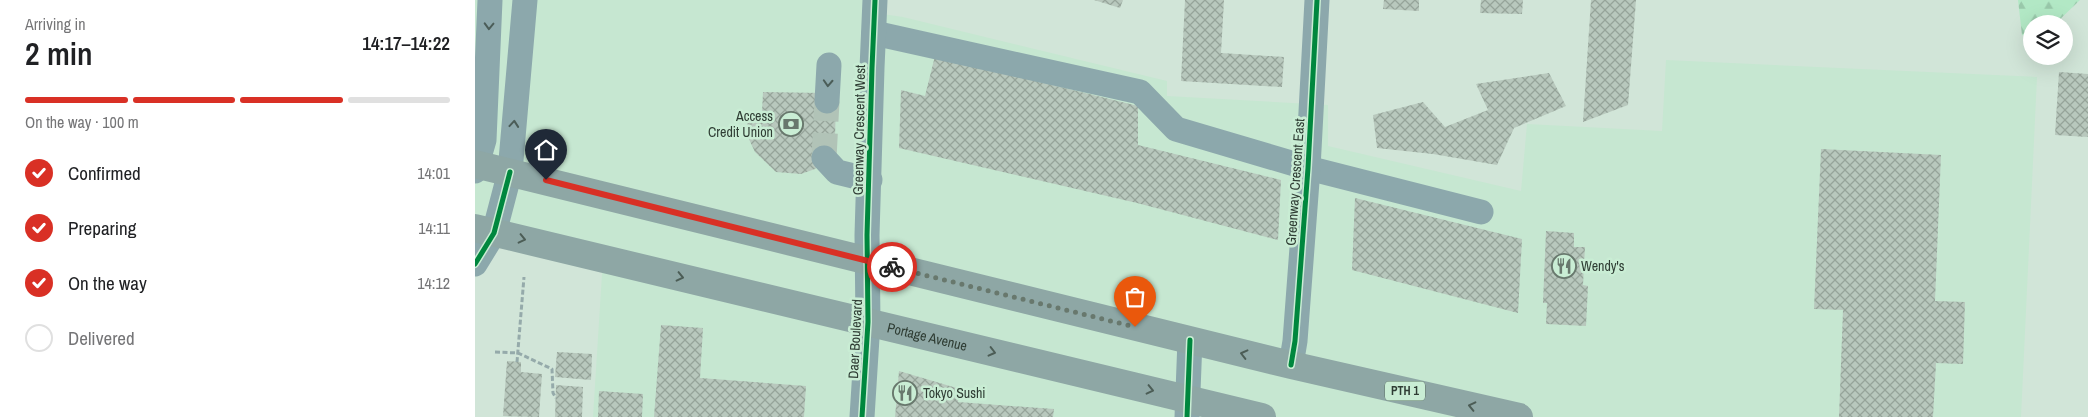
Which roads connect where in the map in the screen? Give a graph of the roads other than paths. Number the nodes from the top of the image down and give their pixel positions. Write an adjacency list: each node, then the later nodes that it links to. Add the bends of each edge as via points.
1 (490, 0): 6 (street, one-way to 6)
2 (525, 0): 13 (street, one-way to 2)
3 (875, 0): 5 (street, Greenway Crescent West)
4 (1313, 0): 12 (street, Greenway Crescent East)
5 (874, 32): 12 (street, via 1140,92 1176,129); 14 (street, Greenway Crescent West)
6 (488, 52): 8 (street); 11 (street, via 484,140)
7 (829, 65): 9 (street, one-way to 9)
8 (475, 84)
9 (827, 101)
10 (825, 158): 14 (street, via 837,172)
11 (476, 166): 13 (highway, PTH 1)
12 (1308, 168): 15 (street); 21 (street, Greenway Crescent East)
13 (510, 172): 16 (street); 17 (highway, PTH 1)
14 (870, 180): 17 (street, Greenway Crescent West)
15 (1481, 212)
16 (485, 230): 18 (street); 19 (highway, Portage Avenue, one-way to 19)
17 (869, 261): 19 (street, Daer Boulevard); 20 (highway, PTH 1)
18 (475, 264)
19 (869, 322): 22 (highway, Portage Avenue, one-way to 22); 23 (street, Daer Boulevard)
20 (1190, 340): 21 (highway, PTH 1, one-way to 20); 22 (street)
21 (1291, 365): 25 (highway, PTH 1, one-way to 21)
22 (1187, 408): 24 (highway, Portage Avenue)
23 (862, 417)
24 (1262, 417)
25 (1519, 417)

